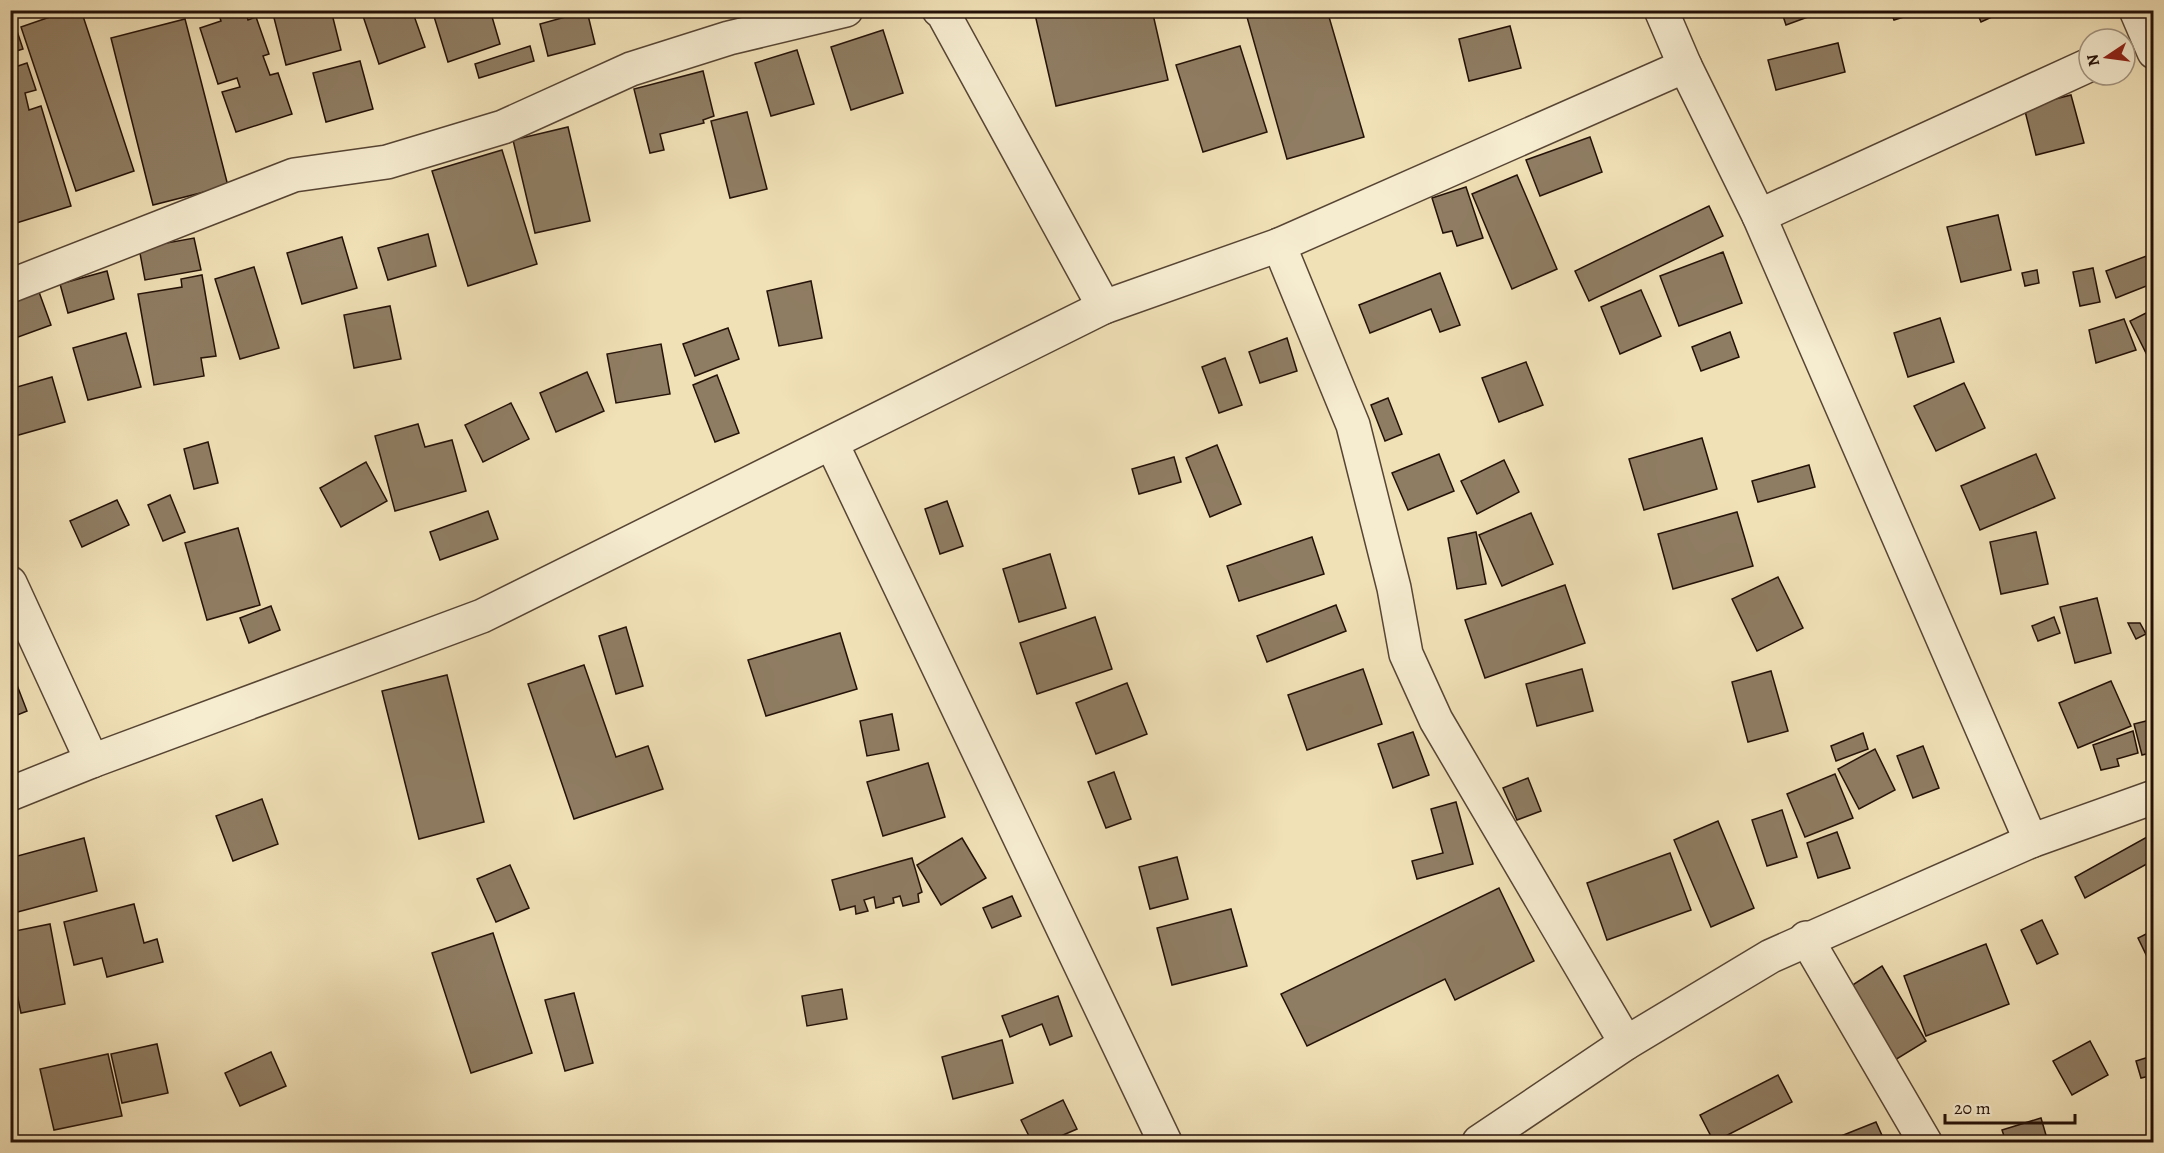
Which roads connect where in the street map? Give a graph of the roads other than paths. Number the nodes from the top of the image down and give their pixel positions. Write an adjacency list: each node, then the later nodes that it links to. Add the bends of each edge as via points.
1 (846, 10): 8 (street, via 729,38 642,65 503,127 387,162 294,175)
2 (939, 10): 9 (street)
3 (1661, 10): 4 (street)
4 (1685, 66): 6 (street); 7 (street)
5 (2077, 70): 6 (street)
6 (1759, 216): 15 (street)
7 (1279, 245): 9 (street); 17 (street, via 1353,425 1395,588 1406,654 1436,720)
8 (10, 286)
9 (1104, 307): 10 (street)
10 (832, 444): 12 (street, via 482,616); 18 (street)
11 (10, 583): 12 (street)
12 (92, 761): 13 (street)
13 (10, 794)
14 (2154, 797): 15 (street)
15 (2031, 841): 16 (street)
16 (1806, 938): 17 (street); 20 (street)
17 (1626, 1043): 19 (street)
18 (1165, 1143)
19 (1479, 1143)
20 (1925, 1143)

